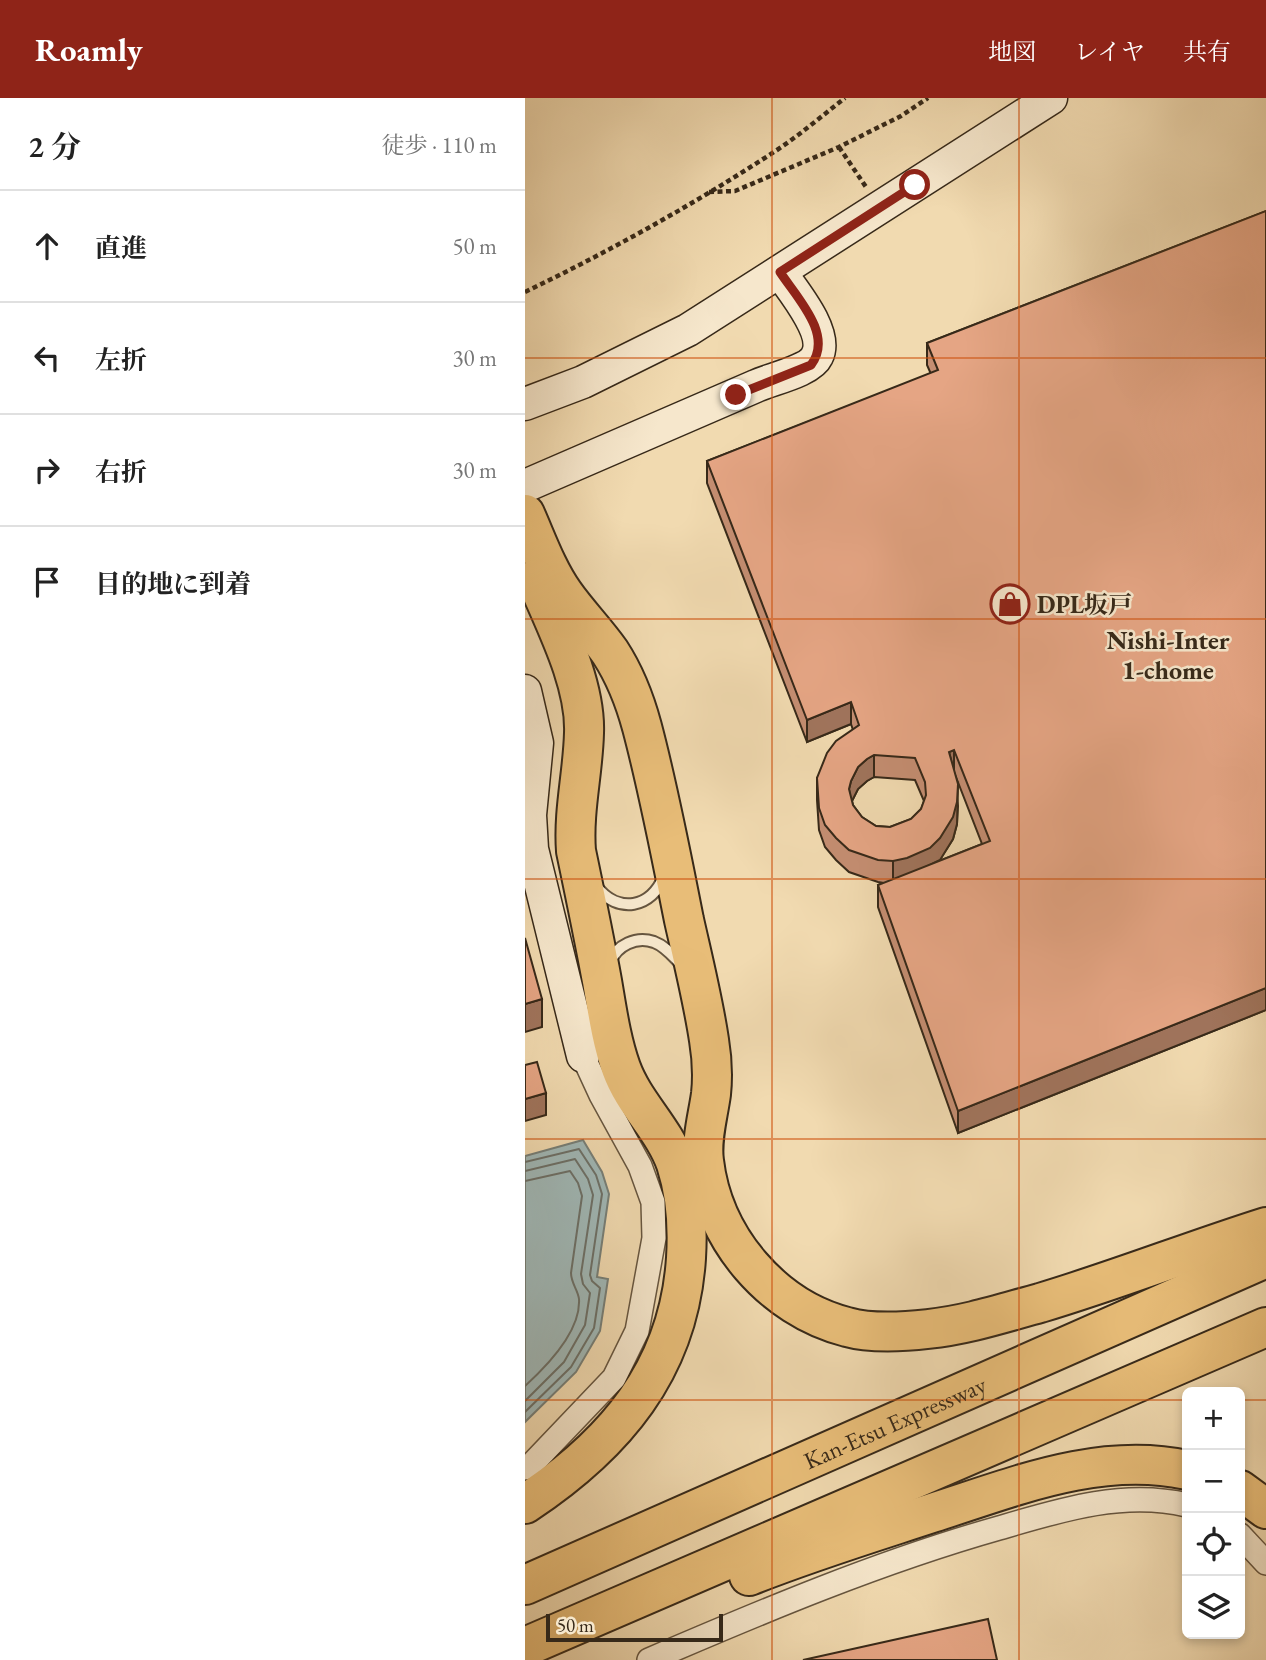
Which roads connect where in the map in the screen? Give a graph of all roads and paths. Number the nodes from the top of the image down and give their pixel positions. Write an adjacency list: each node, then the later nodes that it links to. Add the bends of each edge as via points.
1 (845, 98): 5 (path, via 779,149)
2 (928, 98): 4 (path)
3 (1051, 98): 7 (street)
4 (839, 147): 5 (path, via 735,191); 6 (path)
5 (708, 192): 8 (path, via 638,235)
6 (871, 194)
7 (780, 272): 9 (street, via 688,330 583,382); 10 (street, via 820,340 811,365)
8 (525, 292)
9 (525, 404)
10 (525, 486)
11 (525, 514): 15 (highway, via 563,593 621,669 642,726)
12 (525, 554): 14 (highway, via 582,705)
13 (525, 691): 18 (street, via 537,743 530,815 532,849)
14 (576, 851): 15 (lane, via 603,895 630,905 646,900 660,887); 16 (highway)
15 (672, 857): 17 (highway)
16 (602, 980): 17 (lane, via 613,956 635,940 653,942 675,957); 25 (highway, via 621,1069 667,1143 682,1183 685,1283 661,1361 642,1394 587,1459)
17 (699, 989): 19 (highway, via 713,1065 704,1139 710,1188 725,1226 758,1274 779,1294 824,1319 881,1332 974,1322 1104,1284)
18 (583, 1056): 22 (street, via 640,1166 653,1202 654,1238 637,1331 614,1378)
19 (1266, 1227)
20 (1266, 1258): 30 (highway, Kan-Etsu Expressway)
21 (1266, 1326): 31 (highway)
22 (525, 1468)
23 (1182, 1469): 32 (highway, via 1130,1463 1075,1469 761,1571)
24 (1245, 1494): 27 (highway)
25 (525, 1504)
26 (1182, 1505): 33 (street, via 1131,1499 1068,1508 939,1545)
27 (1266, 1509)
28 (1245, 1540): 29 (street)
29 (1266, 1563)
30 (525, 1585)
31 (525, 1647)
32 (538, 1660)
33 (649, 1660)

